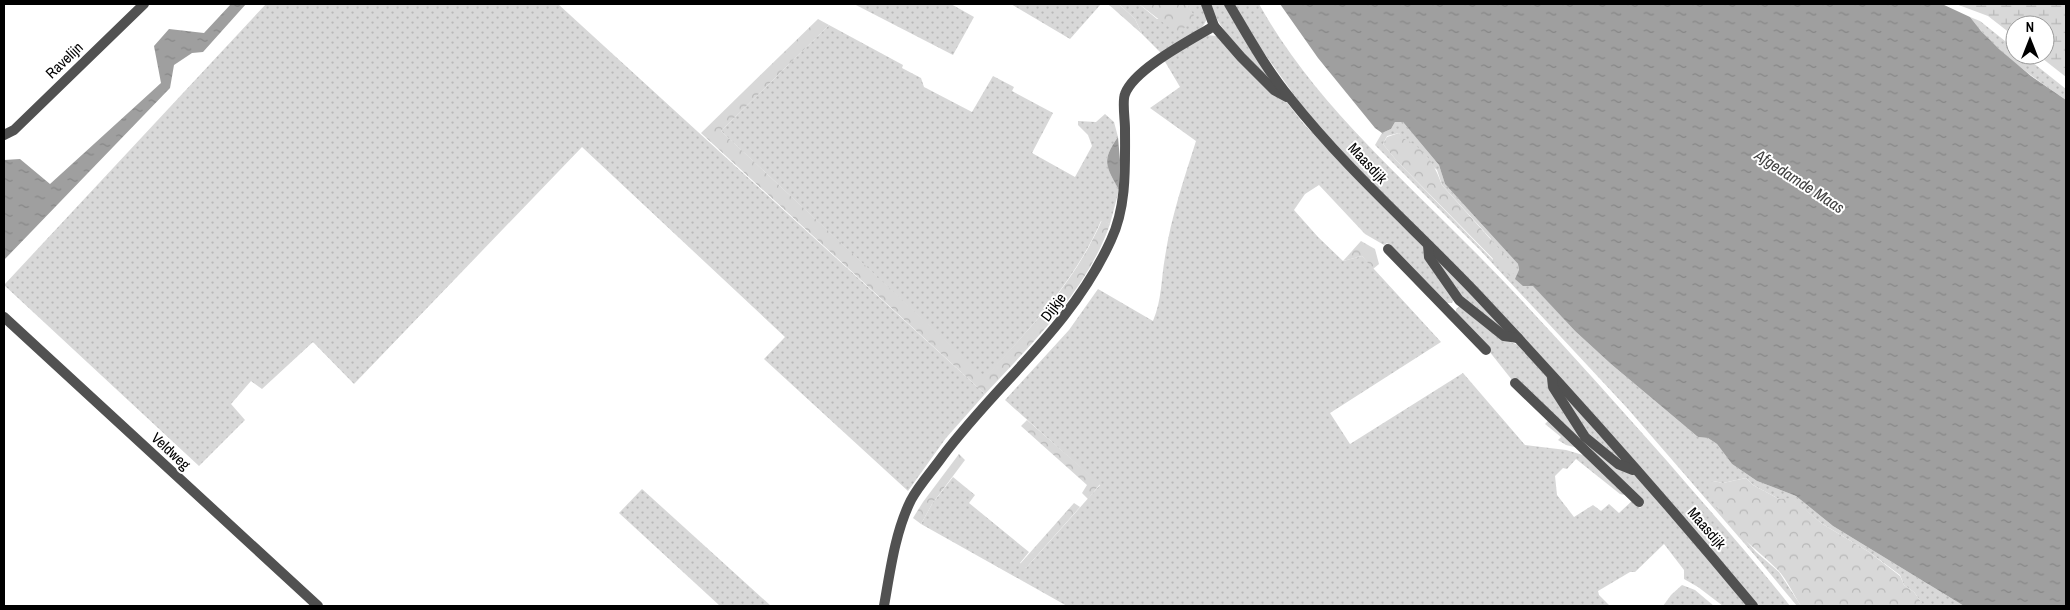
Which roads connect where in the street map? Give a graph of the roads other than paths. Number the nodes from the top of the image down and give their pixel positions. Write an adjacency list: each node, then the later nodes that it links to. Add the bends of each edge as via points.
1 (141, 4): 6 (street, Ravelijn, via 14,130)
2 (1206, 4): 4 (street, Maasdijk)
3 (1229, 4): 5 (street, Maasdijk)
4 (1214, 26): 5 (street, Maasdijk, via 1274,90); 20 (street, Dijkje, via 1141,72 1124,95 1125,180 1112,238 1073,307 961,432 912,499 898,538)
5 (1289, 98): 7 (street, Maasdijk)
6 (4, 134)
7 (1428, 245): 9 (street, Maasdijk, via 1429,257); 12 (street, Maasdijk)
8 (1388, 249): 10 (street)
9 (1458, 300): 10 (street); 12 (street, Maasdijk, via 1504,336)
10 (1449, 311): 13 (street)
11 (4, 317): 19 (street, Veldweg)
12 (1518, 338): 14 (street, Maasdijk)
13 (1486, 350)
14 (1552, 377): 16 (street, Maasdijk, via 1553,387); 17 (street, Maasdijk)
15 (1514, 383): 16 (street, Maasdijk)
16 (1582, 440): 17 (street, Maasdijk, via 1618,464); 18 (street, Maasdijk)
17 (1637, 471): 21 (street, Maasdijk)
18 (1640, 502)
19 (318, 606)
20 (884, 606)
21 (1753, 606)

